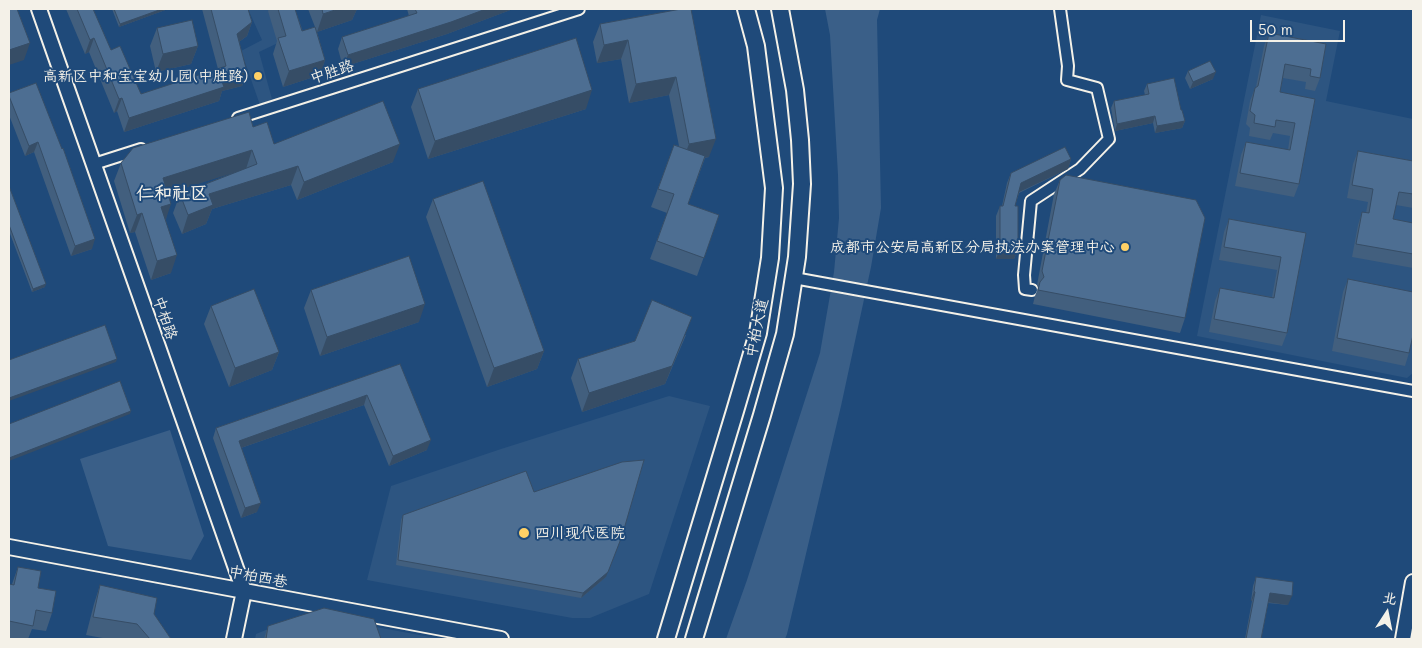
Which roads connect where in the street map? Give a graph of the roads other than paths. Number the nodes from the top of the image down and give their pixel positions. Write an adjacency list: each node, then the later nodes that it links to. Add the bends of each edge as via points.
1 (39, 9): 8 (street, 中柏路)
2 (579, 9): 6 (street, 中胜路)
3 (746, 9): 17 (main road, 中柏大道, via 756,46 774,188 770,258 758,333)
4 (780, 9): 9 (main road, 中柏大道, via 795,90 800,140 802,184)
5 (1060, 9): 10 (street, via 1067,80 1097,88 1109,138 1080,169 1031,201 1024,274 1025,289)
6 (228, 121)
7 (152, 146): 8 (street)
8 (94, 164): 14 (street, 中柏路)
9 (794, 278): 11 (street); 18 (main road, 中柏大道, via 785,334)
10 (1032, 290)
11 (1413, 391)
12 (9, 547): 14 (street, 中柏西巷)
13 (1413, 582): 19 (street)
14 (244, 590): 15 (street); 16 (street, 中柏西巷)
15 (234, 639)
16 (501, 639)
17 (666, 639)
18 (694, 639)
19 (1403, 639)

